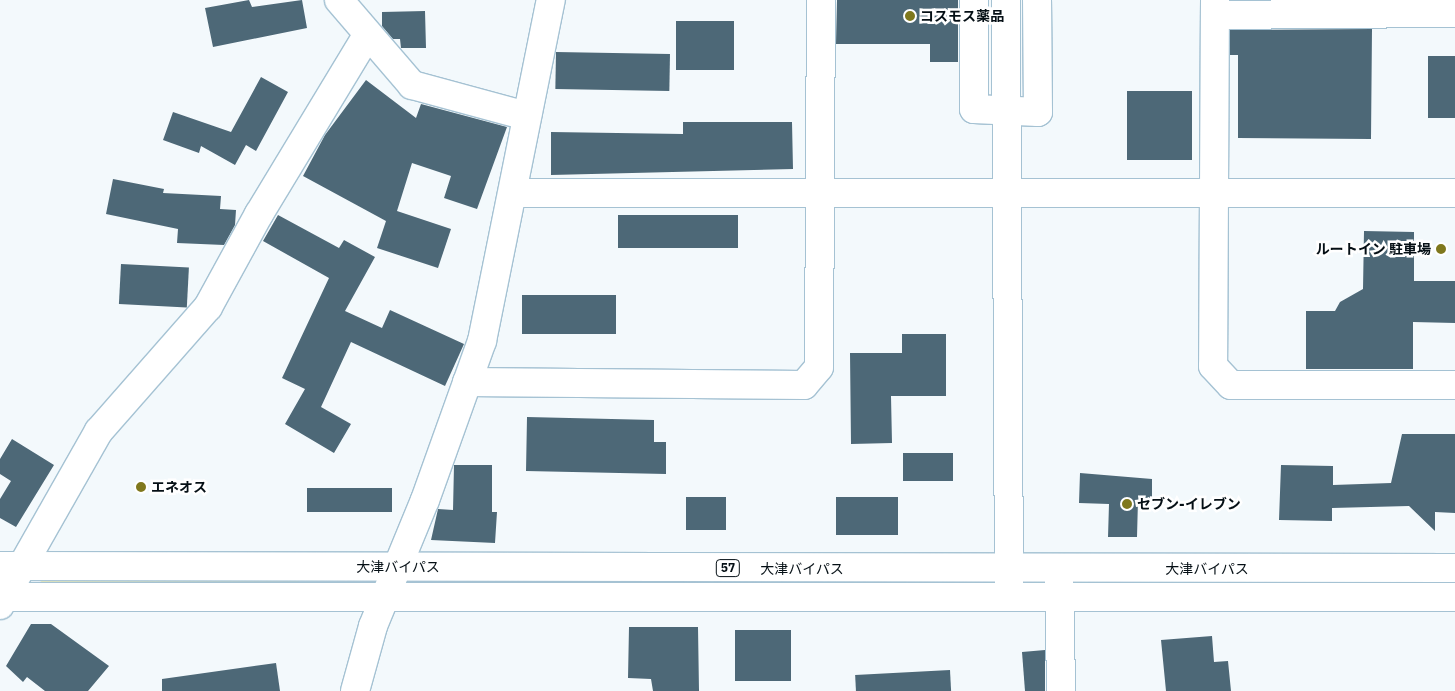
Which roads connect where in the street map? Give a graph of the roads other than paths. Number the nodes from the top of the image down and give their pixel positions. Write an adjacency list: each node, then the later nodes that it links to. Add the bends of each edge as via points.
1 (339, 0): 9 (main road)
2 (551, 0): 11 (main road)
3 (821, 0): 14 (main road)
4 (974, 0): 10 (main road, via 974,109)
5 (1006, 0): 10 (main road)
6 (1037, 0): 10 (main road, via 1038,112)
7 (1215, 8): 8 (main road); 16 (main road)
8 (1455, 13)
9 (367, 36): 11 (main road, via 412,85); 19 (main road, via 259,214 208,308 99,431)
10 (1008, 110): 15 (main road)
11 (527, 116): 12 (main road)
12 (512, 193): 14 (main road); 17 (main road, via 482,342)
13 (1455, 193): 16 (main road)
14 (819, 194): 15 (main road); 17 (main road, via 819,367 804,385)
15 (1007, 194): 16 (main road); 22 (main road)
16 (1214, 194): 18 (main road, via 1213,366 1231,385)
17 (467, 382): 20 (main road, via 425,500)
18 (1455, 384)
19 (11, 566): 20 (main road, 大津バイパス / 57); 28 (main road)
20 (395, 567): 22 (main road, 大津バイパス / 57); 24 (main road)
21 (1455, 568): 23 (main road, 大津バイパス / 57)
22 (1009, 570): 23 (main road, 大津バイパス / 57); 25 (main road)
23 (1058, 570): 26 (main road)
24 (384, 596): 25 (main road, 大津バイパス / 57); 28 (main road, 大津バイパス / 57); 29 (main road)
25 (1009, 597): 26 (main road, 大津バイパス / 57)
26 (1059, 597): 27 (main road, 大津バイパス / 57); 30 (main road)
27 (1455, 597)
28 (2, 600)
29 (355, 691)
30 (1061, 691)

